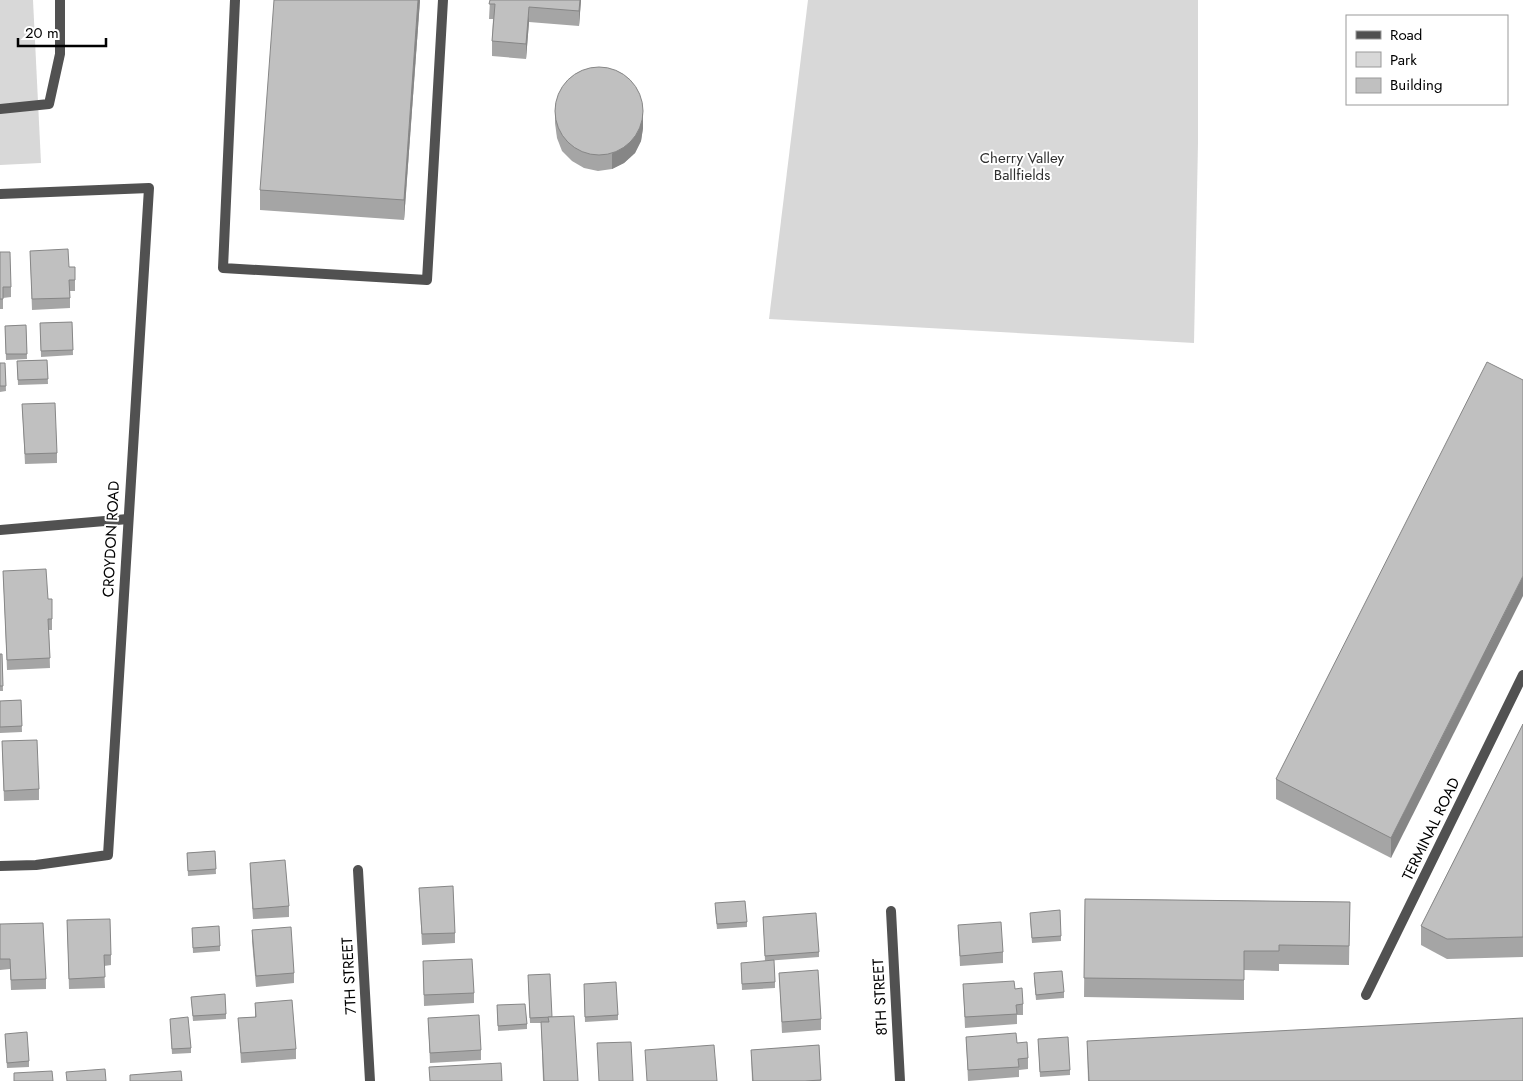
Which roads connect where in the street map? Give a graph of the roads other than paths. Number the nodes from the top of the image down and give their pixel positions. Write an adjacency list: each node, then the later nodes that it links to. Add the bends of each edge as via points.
1 (60, 0): 4 (street, via 60,54 50,104)
2 (235, 0): 3 (street, via 223,268 427,280)
3 (443, 0)
4 (0, 109)
5 (0, 194): 6 (street, CROYDON ROAD, via 149,188)
6 (128, 519): 7 (street); 9 (street, CROYDON ROAD, via 108,855)
7 (0, 530)
8 (1523, 675): 12 (street, TERMINAL ROAD)
9 (0, 866)
10 (358, 870): 13 (street, 7TH STREET)
11 (891, 912): 14 (street, 8TH STREET)
12 (1366, 995)
13 (370, 1081)
14 (900, 1081)

